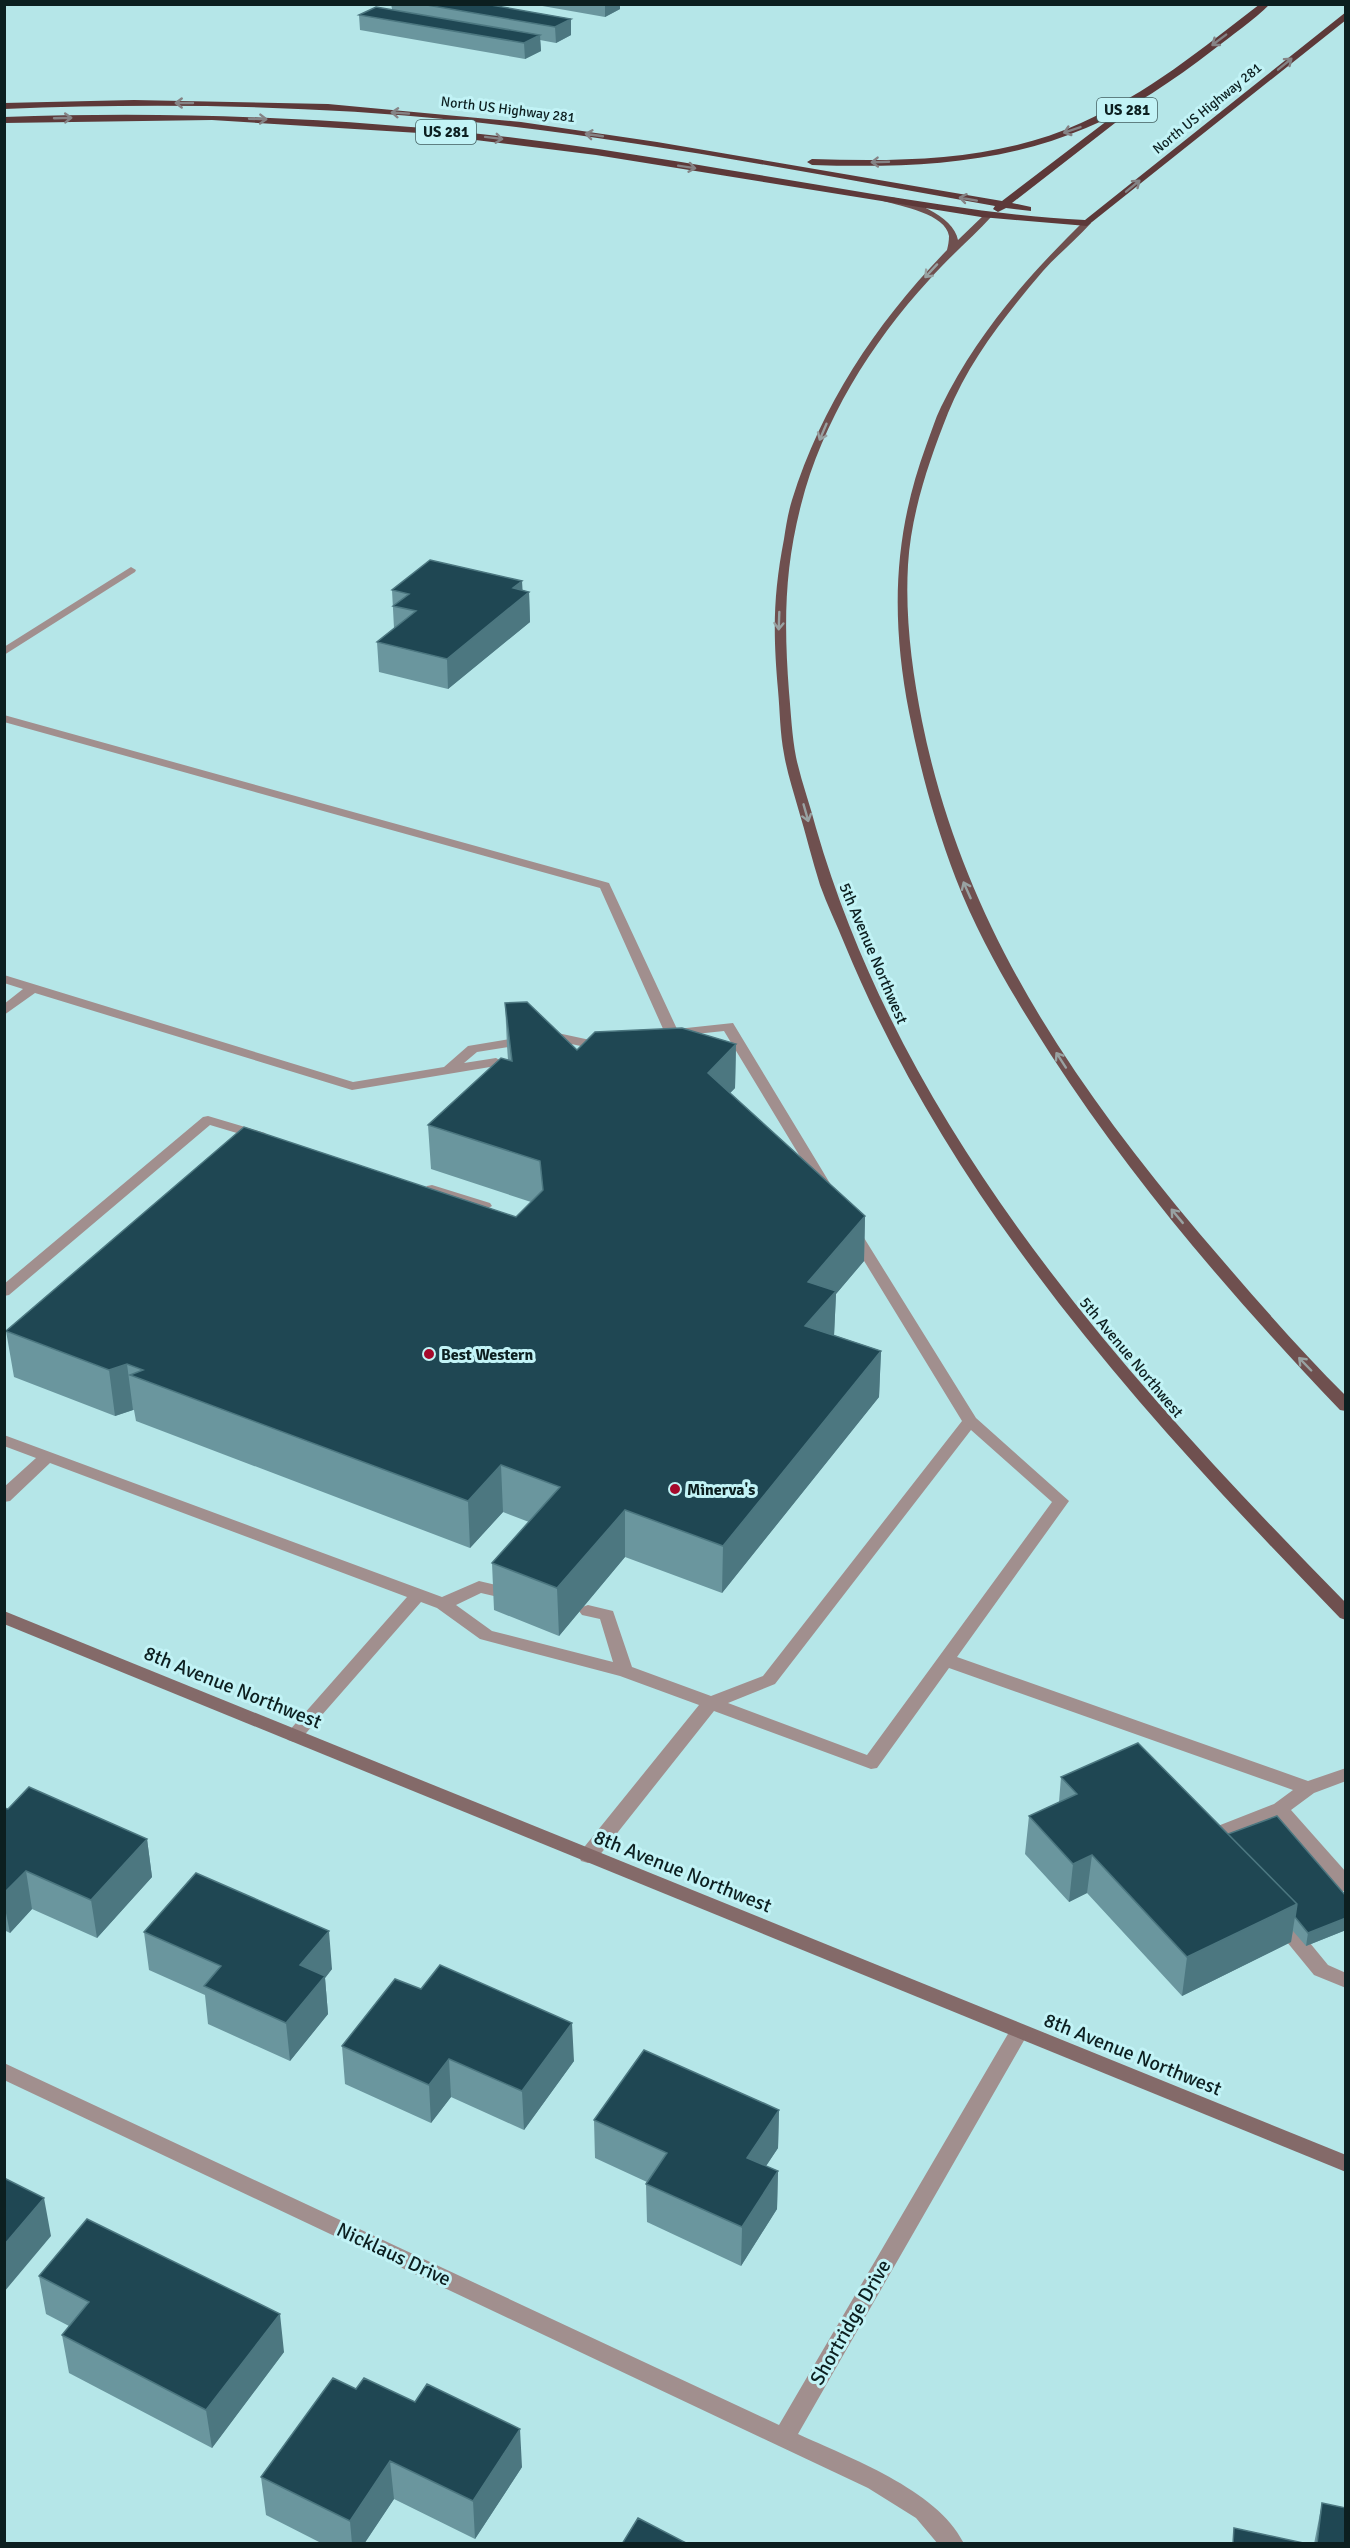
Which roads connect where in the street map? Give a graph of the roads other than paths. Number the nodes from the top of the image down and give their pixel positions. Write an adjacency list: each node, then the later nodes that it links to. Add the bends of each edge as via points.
1 (1266, 4): 3 (highway, US 281, one-way to 3)
2 (1346, 15): 10 (highway, North US Highway 281, one-way to 2)
3 (1178, 71): 6 (highway, US 281, one-way to 6, via 1082,126 1036,142 973,154 833,163 754,158); 8 (highway, US 281)
4 (4, 106): 6 (highway, North US Highway 281 / US 281, one-way to 4, via 520,124 312,107 145,102)
5 (4, 120): 7 (highway, North US Highway 281 / US 281, one-way to 7, via 222,118 452,133)
6 (652, 143): 8 (highway, North US Highway 281 / US 281, one-way to 6)
7 (883, 198): 9 (highway, North US Highway 281 / US 281); 11 (main road, US 281, via 919,209 948,224 955,240)
8 (1003, 205): 9 (highway, US 281); 10 (highway, North US Highway 281 / US 281)
9 (988, 216): 10 (highway, North US Highway 281 / US 281); 11 (main road, 5th Avenue Northwest)
10 (1087, 223): 30 (main road, one-way to 10, via 1279,1337 1144,1177 1080,1089 1024,1003 988,937 962,879 927,774 905,663 903,564 916,488 944,410 979,345 1041,268)
11 (949, 252): 39 (main road, 5th Avenue Northwest, one-way to 39, via 907,298 863,356 822,433 796,502 780,589 779,643 790,758 823,877 856,963 897,1048 1008,1226 1072,1313 1167,1426)
12 (131, 570): 13 (street)
13 (4, 652)
14 (11, 719): 15 (street); 19 (street, via 605,886)
15 (4, 730)
16 (4, 979): 17 (street)
17 (33, 988): 18 (street); 23 (street, via 352,1086)
18 (4, 1011)
19 (672, 1034): 20 (street); 26 (street, via 728,1026)
20 (651, 1037)
21 (566, 1051): 23 (street, via 604,1045 553,1036 473,1049)
22 (496, 1062): 23 (street)
23 (448, 1070)
24 (274, 1141): 29 (street, via 208,1120)
25 (419, 1185): 27 (street)
26 (832, 1198)
27 (485, 1206)
28 (844, 1218): 31 (street)
29 (4, 1292)
30 (1346, 1406)
31 (970, 1421): 41 (street, via 1061,1501); 43 (street, via 769,1680)
32 (4, 1440): 33 (street)
33 (48, 1456): 34 (street); 35 (street)
34 (4, 1497)
35 (419, 1594): 37 (street); 44 (street)
36 (516, 1595): 37 (street, via 479,1587)
37 (443, 1604): 42 (street, via 486,1635)
38 (588, 1611): 42 (street, via 607,1615)
39 (1346, 1614)
40 (4, 1617): 44 (main road, 8th Avenue Northwest)
41 (946, 1660): 43 (street, via 871,1763); 46 (street)
42 (625, 1671): 43 (street)
43 (711, 1703): 49 (street)
44 (294, 1736): 49 (main road, 8th Avenue Northwest)
45 (1346, 1774): 46 (street)
46 (1308, 1788): 47 (street)
47 (1280, 1809): 48 (street, via 1211,1836); 50 (street)
48 (1226, 1854)
49 (588, 1856): 53 (main road, 8th Avenue Northwest)
50 (1346, 1885)
51 (1270, 1907): 52 (street, via 1321,1970)
52 (1346, 1981)
53 (1018, 2032): 55 (main road, 8th Avenue Northwest); 56 (street, Shortridge Drive)
54 (4, 2070): 56 (street, Nicklaus Drive)
55 (1346, 2164)
56 (784, 2437): 57 (street, via 886,2487 924,2511)
57 (952, 2544)

